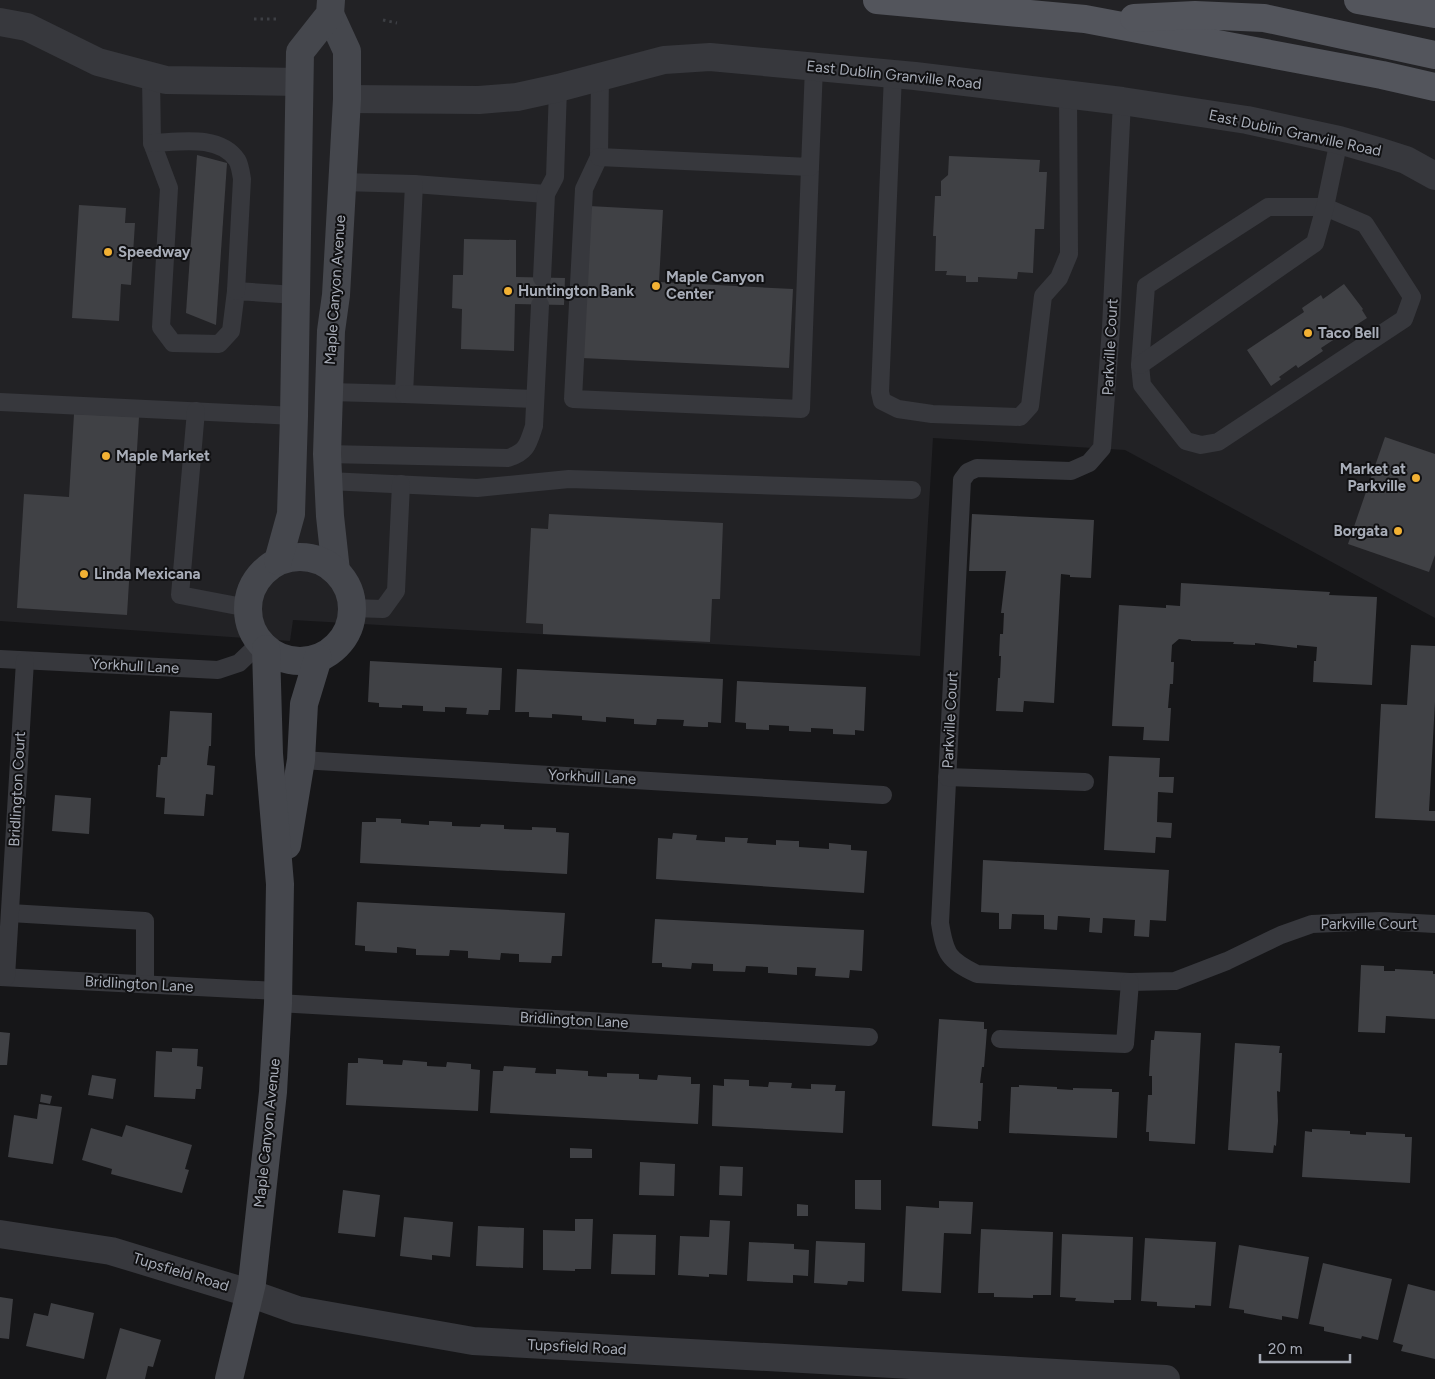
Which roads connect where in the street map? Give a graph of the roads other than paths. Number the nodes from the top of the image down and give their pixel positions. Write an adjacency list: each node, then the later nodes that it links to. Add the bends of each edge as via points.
1 (877, 0): 5 (main road)
2 (1358, 0): 4 (main road)
3 (330, 7): 12 (street, Maple Canyon Avenue, via 300,52); 16 (street, Maple Canyon Avenue, via 347,51)
4 (1435, 14)
5 (1085, 19): 7 (main road, via 1196,15 1264,18); 13 (main road)
6 (0, 22): 10 (street, via 27,27 98,62)
7 (1435, 55)
8 (814, 67): 9 (street, East Dublin Granville Road); 11 (street, East Dublin Granville Road, via 710,57 664,60); 21 (lane)
9 (893, 74): 15 (street, East Dublin Granville Road); 15 (lane, via 880,392 882,401 898,409 932,414 1020,418 1030,406 1043,296 1059,278 1069,254)
10 (151, 76): 12 (street, via 166,80); 19 (lane)
11 (600, 76): 14 (street, East Dublin Granville Road); 20 (lane)
12 (299, 82): 29 (street, Maple Canyon Avenue)
13 (1435, 87)
14 (558, 88): 16 (street, East Dublin Granville Road, via 517,97 479,100); 25 (lane, via 555,177)
15 (1068, 95): 17 (street, East Dublin Granville Road)
16 (347, 99): 23 (street, Maple Canyon Avenue)
17 (1122, 101): 18 (street, East Dublin Granville Road, via 1247,120); 51 (lane, Parkville Court, via 1102,448 1090,463 1071,470 977,468 962,480)
18 (1339, 140): 22 (street, East Dublin Granville Road, via 1406,160); 26 (lane)
19 (152, 143): 28 (lane, via 201,141 225,149 238,161 242,179); 28 (lane, via 169,188 161,327 173,344 219,344 231,331)
20 (599, 157): 21 (lane); 21 (lane, via 584,189 573,399 801,408)
21 (810, 167)
22 (1435, 176)
23 (341, 182): 24 (lane); 32 (street, Maple Canyon Avenue)
24 (414, 184): 25 (lane); 33 (lane)
25 (546, 194): 27 (lane)
26 (1325, 208): 31 (lane, via 1315,243); 31 (lane, via 1268,208 1146,286); 31 (lane, via 1365,224 1412,297 1404,319 1218,442 1201,445 1186,441 1142,385)
27 (542, 278)
28 (236, 291): 29 (lane)
29 (296, 295): 37 (street, Maple Canyon Avenue)
30 (540, 305): 34 (lane)
31 (1140, 365)
32 (330, 392): 33 (lane); 38 (street, Maple Canyon Avenue)
33 (404, 394): 34 (lane)
34 (535, 399): 38 (lane, via 534,426 528,444 520,454 508,458)
35 (0, 402): 36 (lane)
36 (196, 411): 37 (lane); 44 (lane, via 180,595)
37 (294, 416): 42 (street, Maple Canyon Avenue, via 291,514)
38 (327, 454): 39 (street, Maple Canyon Avenue)
39 (328, 481): 40 (lane); 43 (street, Maple Canyon Avenue)
40 (401, 484): 41 (lane, via 477,488 569,478); 45 (lane, via 396,591 383,609)
41 (912, 490)
42 (278, 561): 43 (street, via 308,557); 44 (street, via 256,580)
43 (336, 571): 45 (street, via 350,594)
44 (248, 608): 46 (street, via 251,626)
45 (352, 608): 47 (street, via 350,624 343,638)
46 (263, 646): 47 (street, via 289,660); 49 (lane, Yorkhull Lane, via 239,663 218,670); 54 (street, Maple Canyon Avenue)
47 (318, 658): 50 (street, Maple Canyon Avenue, via 304,704)
48 (0, 659): 49 (lane, Yorkhull Lane)
49 (25, 661): 55 (lane, Bridlington Court)
50 (301, 760): 53 (lane, Yorkhull Lane); 54 (street, Maple Canyon Avenue)
51 (947, 777): 52 (lane); 58 (lane, Parkville Court, via 940,923 943,946 957,964 977,974)
52 (1084, 782)
53 (883, 795)
54 (280, 884): 60 (street, Maple Canyon Avenue)
55 (10, 913): 57 (lane, Bridlington Court); 59 (lane, via 145,921)
56 (1435, 924): 58 (lane, Parkville Court, via 1380,921 1312,924 1175,981)
57 (3, 977): 59 (lane, Bridlington Lane)
58 (1130, 982): 62 (lane, via 1125,1044)
59 (145, 984): 60 (lane, Bridlington Lane)
60 (277, 997): 61 (lane, Bridlington Lane); 64 (street, Maple Canyon Avenue, via 274,1092)
61 (870, 1037)
62 (1000, 1040)
63 (0, 1234): 64 (street, Tupsfield Road, via 111,1252)
64 (249, 1293): 65 (street, Tupsfield Road, via 297,1310 472,1341); 66 (street, Maple Canyon Avenue)
65 (1097, 1377): 67 (street, Tupsfield Road)
66 (229, 1379)
67 (1166, 1379)

